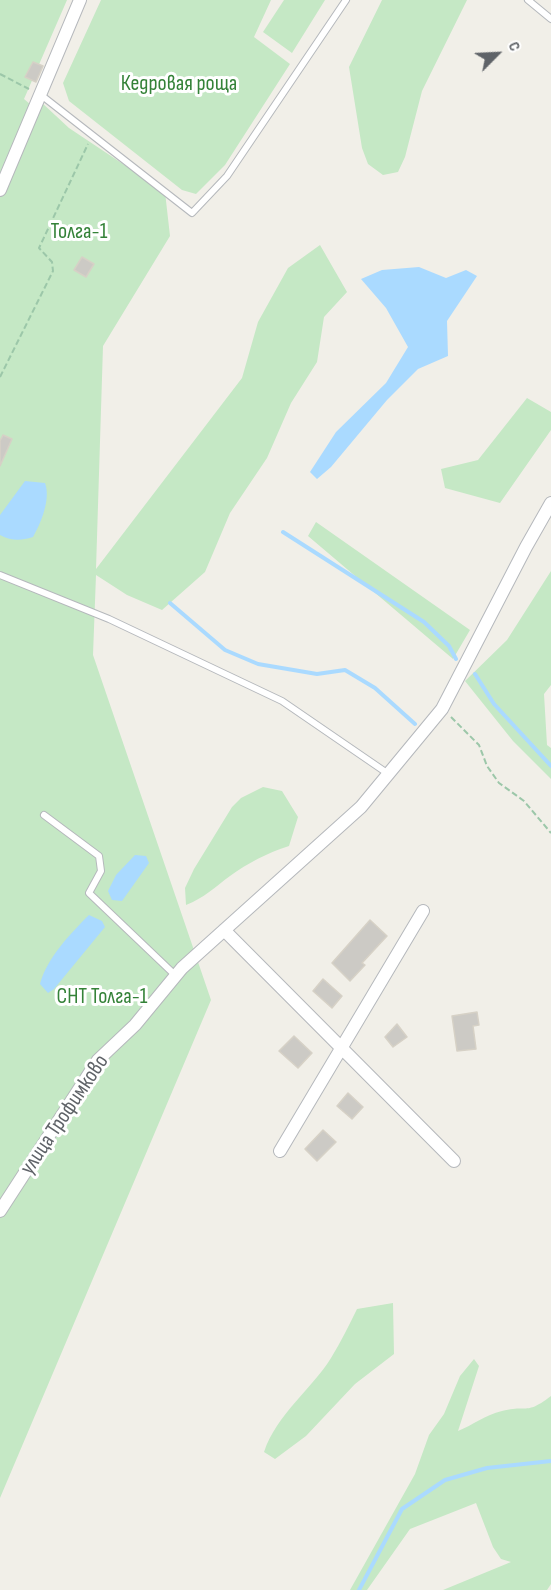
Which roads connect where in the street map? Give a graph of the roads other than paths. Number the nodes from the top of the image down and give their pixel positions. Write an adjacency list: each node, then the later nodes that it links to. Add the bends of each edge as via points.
1 (80, 0): 5 (street)
2 (346, 0): 5 (lane, via 227,176 192,213)
3 (528, 0): 4 (lane)
4 (551, 19)
5 (41, 95): 6 (street)
6 (0, 190)
7 (551, 503): 9 (street, улица Трофимково, via 442,709)
8 (0, 574): 9 (lane, via 109,619 282,701)
9 (387, 773): 12 (street, улица Трофимково, via 361,807)
10 (44, 815): 13 (lane, via 99,856 101,871 89,893)
11 (423, 911): 14 (street)
12 (224, 930): 13 (street, улица Трофимково); 14 (street)
13 (178, 971): 17 (street, улица Трофимково, via 135,1025 98,1060)
14 (342, 1049): 15 (street); 16 (street)
15 (280, 1151)
16 (454, 1161)
17 (0, 1211)

